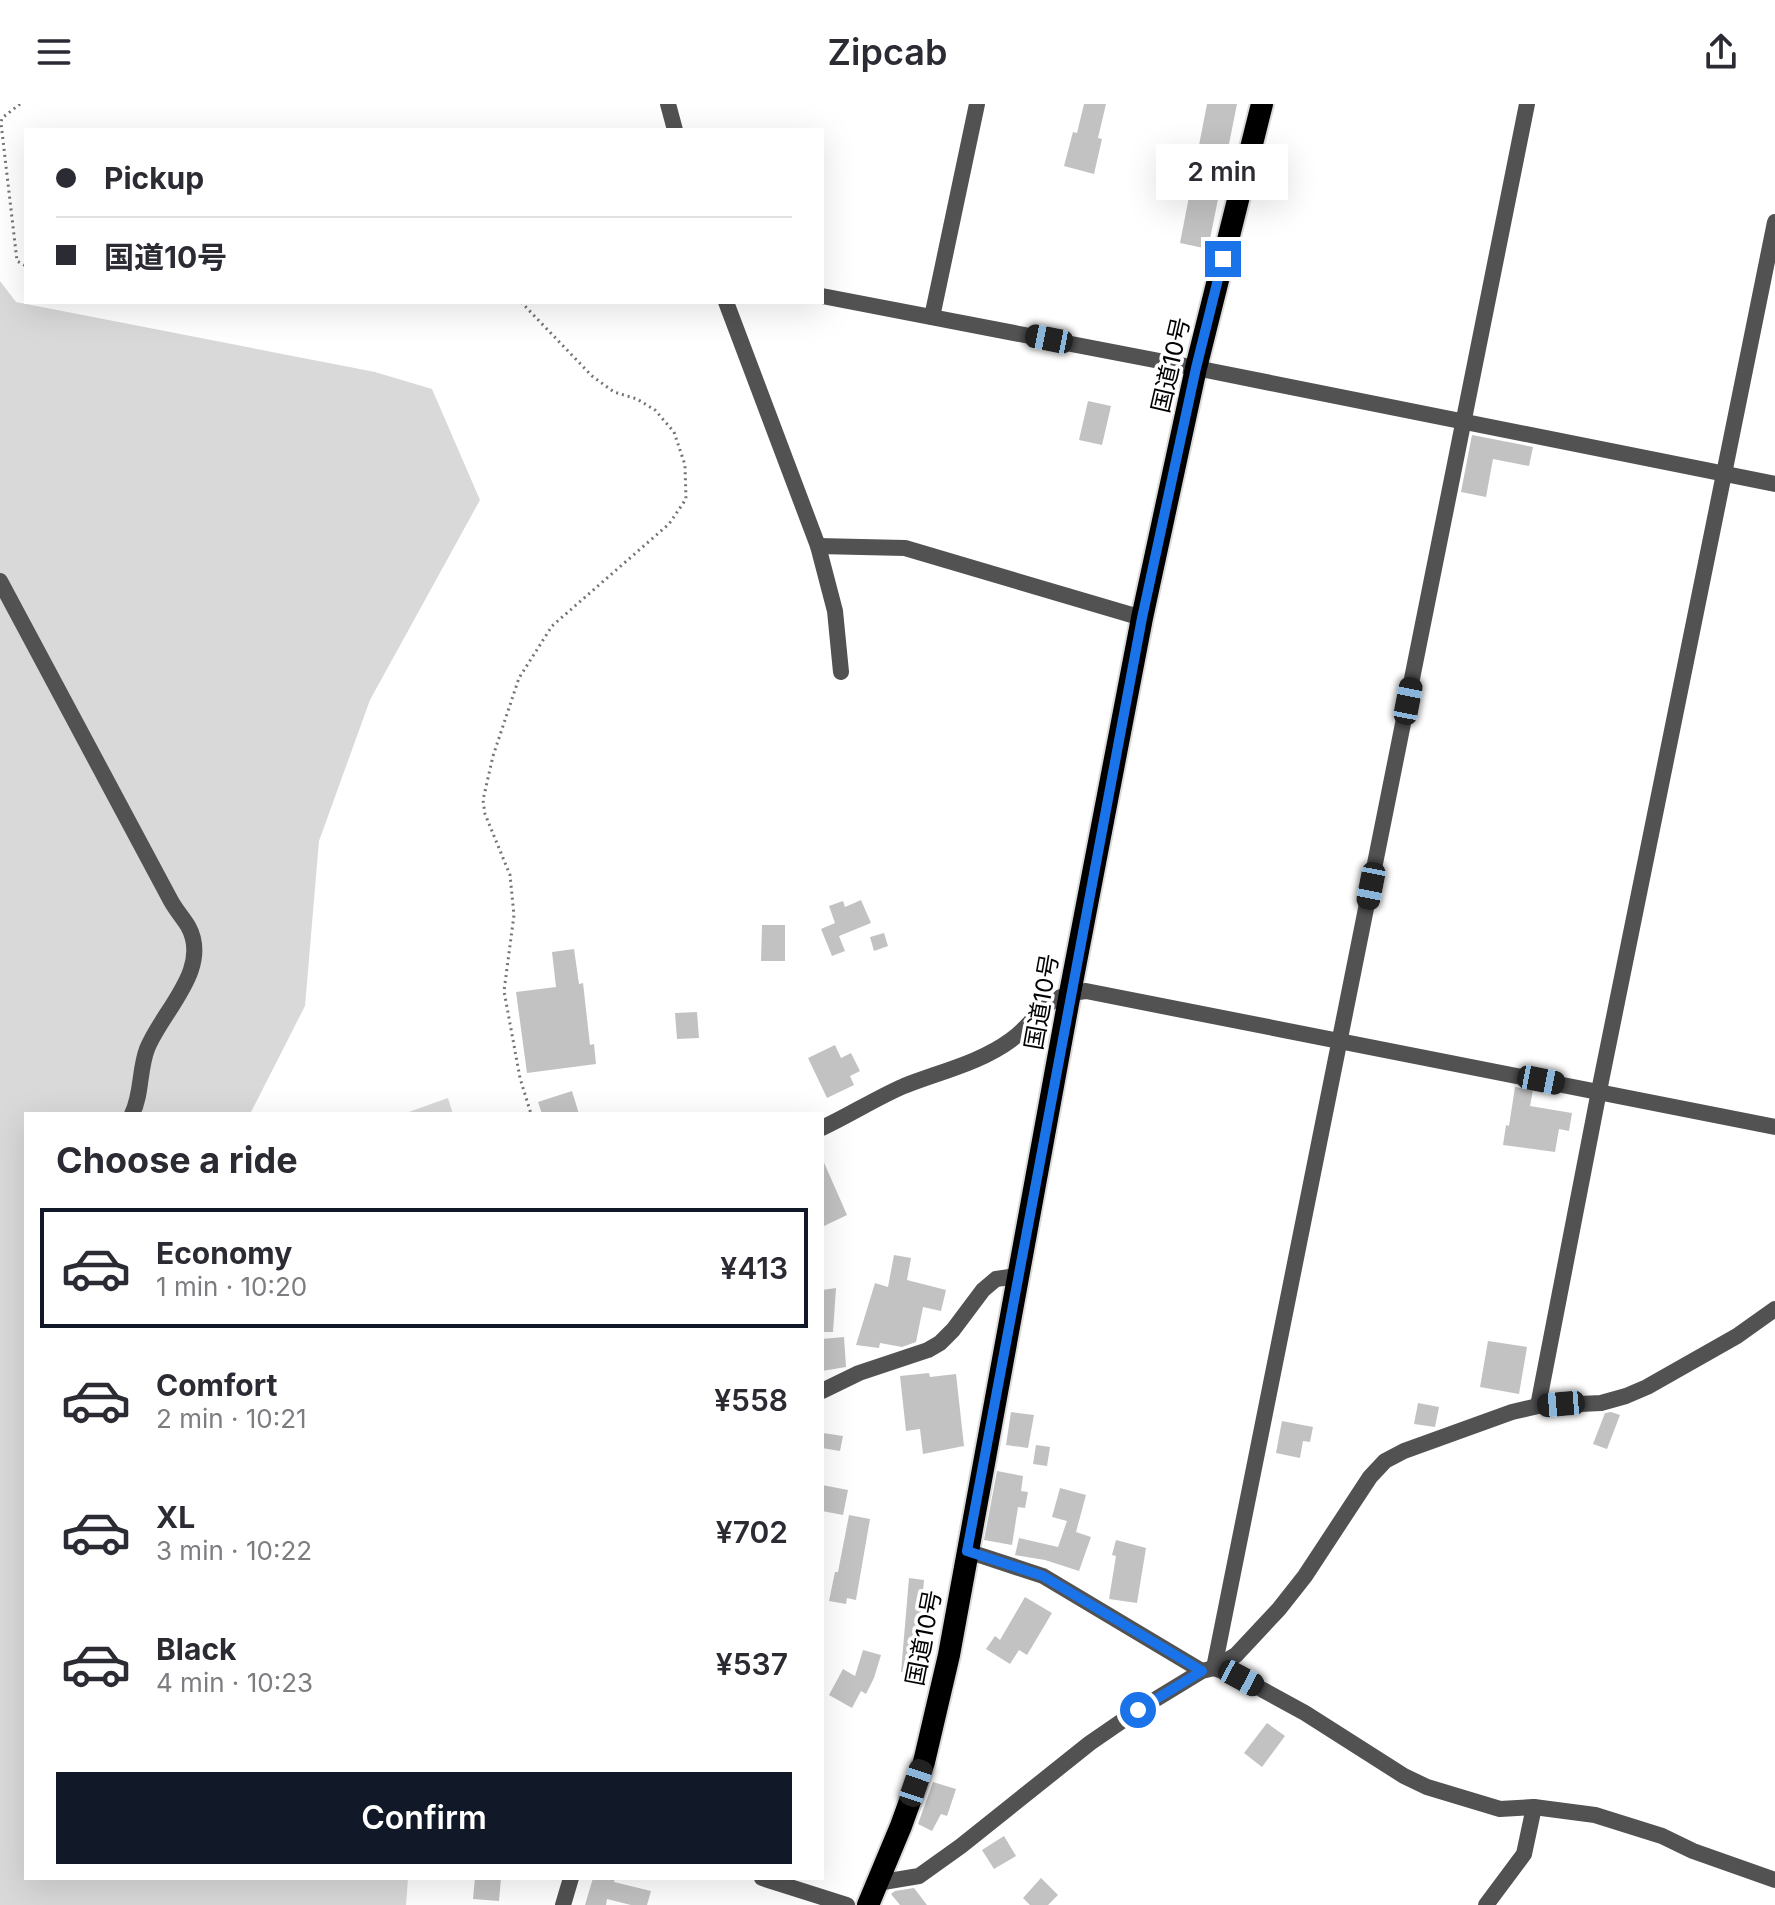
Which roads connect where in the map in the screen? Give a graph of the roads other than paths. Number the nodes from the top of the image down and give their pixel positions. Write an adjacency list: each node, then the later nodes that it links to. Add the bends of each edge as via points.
1 (668, 104): 5 (street)
2 (977, 104): 9 (street)
3 (1262, 104): 10 (highway, 国道10号)
4 (1527, 104): 11 (street)
5 (674, 128)
6 (1775, 222): 12 (street)
7 (824, 296): 9 (street)
8 (727, 304): 14 (street)
9 (932, 317): 10 (street)
10 (1196, 368): 11 (street); 16 (highway, 国道10号)
11 (1464, 423): 12 (street); 19 (street)
12 (1724, 474): 13 (street); 20 (street)
13 (1775, 484)
14 (818, 546): 16 (street, via 905,548); 17 (street, via 835,611)
15 (0, 581): 21 (street, via 190,928 196,949 192,971 147,1048)
16 (1142, 618): 18 (highway, 国道10号)
17 (841, 672)
18 (1070, 993): 19 (street, via 1086,991); 22 (street, via 1050,1002 991,1053 902,1087); 24 (highway, 国道10号)
19 (1340, 1041): 20 (street); 29 (street)
20 (1599, 1091): 23 (street); 27 (street)
21 (133, 1112)
22 (824, 1127)
23 (1775, 1127)
24 (1017, 1276): 26 (street, via 996,1279 983,1290 940,1343); 28 (highway, 国道10号)
25 (1775, 1309): 27 (street, via 1737,1336 1626,1396 1601,1403)
26 (824, 1390)
27 (1538, 1406): 29 (street, via 1385,1461 1279,1609 1236,1655)
28 (967, 1551): 29 (street, via 1043,1576); 34 (highway, 国道10号, via 924,1762)
29 (1208, 1669): 30 (street, via 1241,1678 1427,1787 1500,1809); 34 (street, via 1090,1743 919,1876)
30 (1534, 1807): 33 (street, via 1595,1815); 38 (street, via 1524,1854)
31 (570, 1880): 35 (street)
32 (768, 1880): 36 (street)
33 (1775, 1880)
34 (877, 1883): 37 (highway, 国道10号)
35 (563, 1905)
36 (847, 1905)
37 (868, 1905)
38 (1486, 1905)

